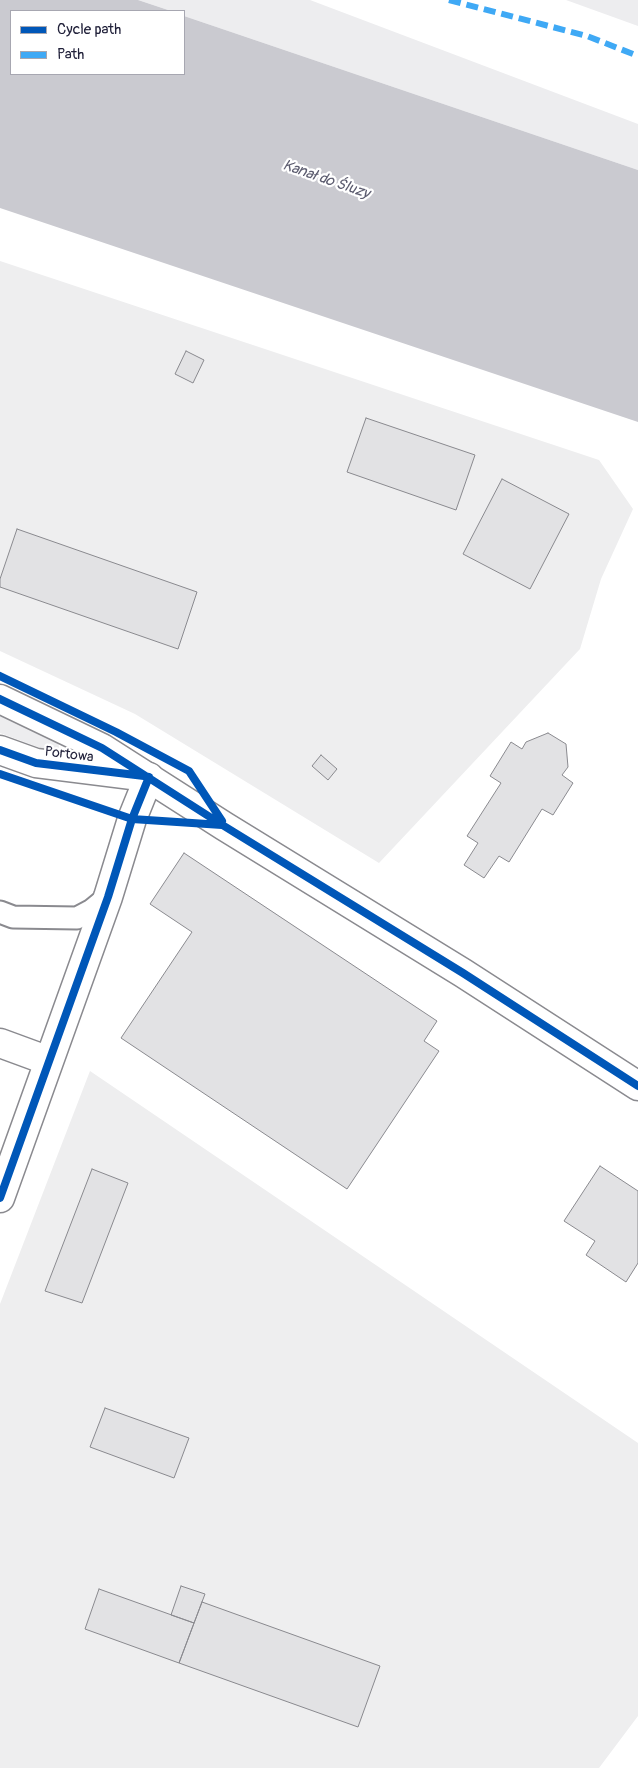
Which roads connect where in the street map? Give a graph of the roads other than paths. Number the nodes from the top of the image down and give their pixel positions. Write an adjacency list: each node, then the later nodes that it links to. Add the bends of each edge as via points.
1 (0, 699): 3 (street, Portowa, via 102,748)
2 (0, 750): 3 (street, Portowa, via 36,763)
3 (149, 777): 4 (street, via 132,819); 8 (street)
4 (108, 897): 5 (lane, via 77,918 13,917); 7 (street)
5 (0, 912)
6 (0, 1043): 7 (street)
7 (49, 1061): 9 (street)
8 (638, 1086)
9 (0, 1198)

